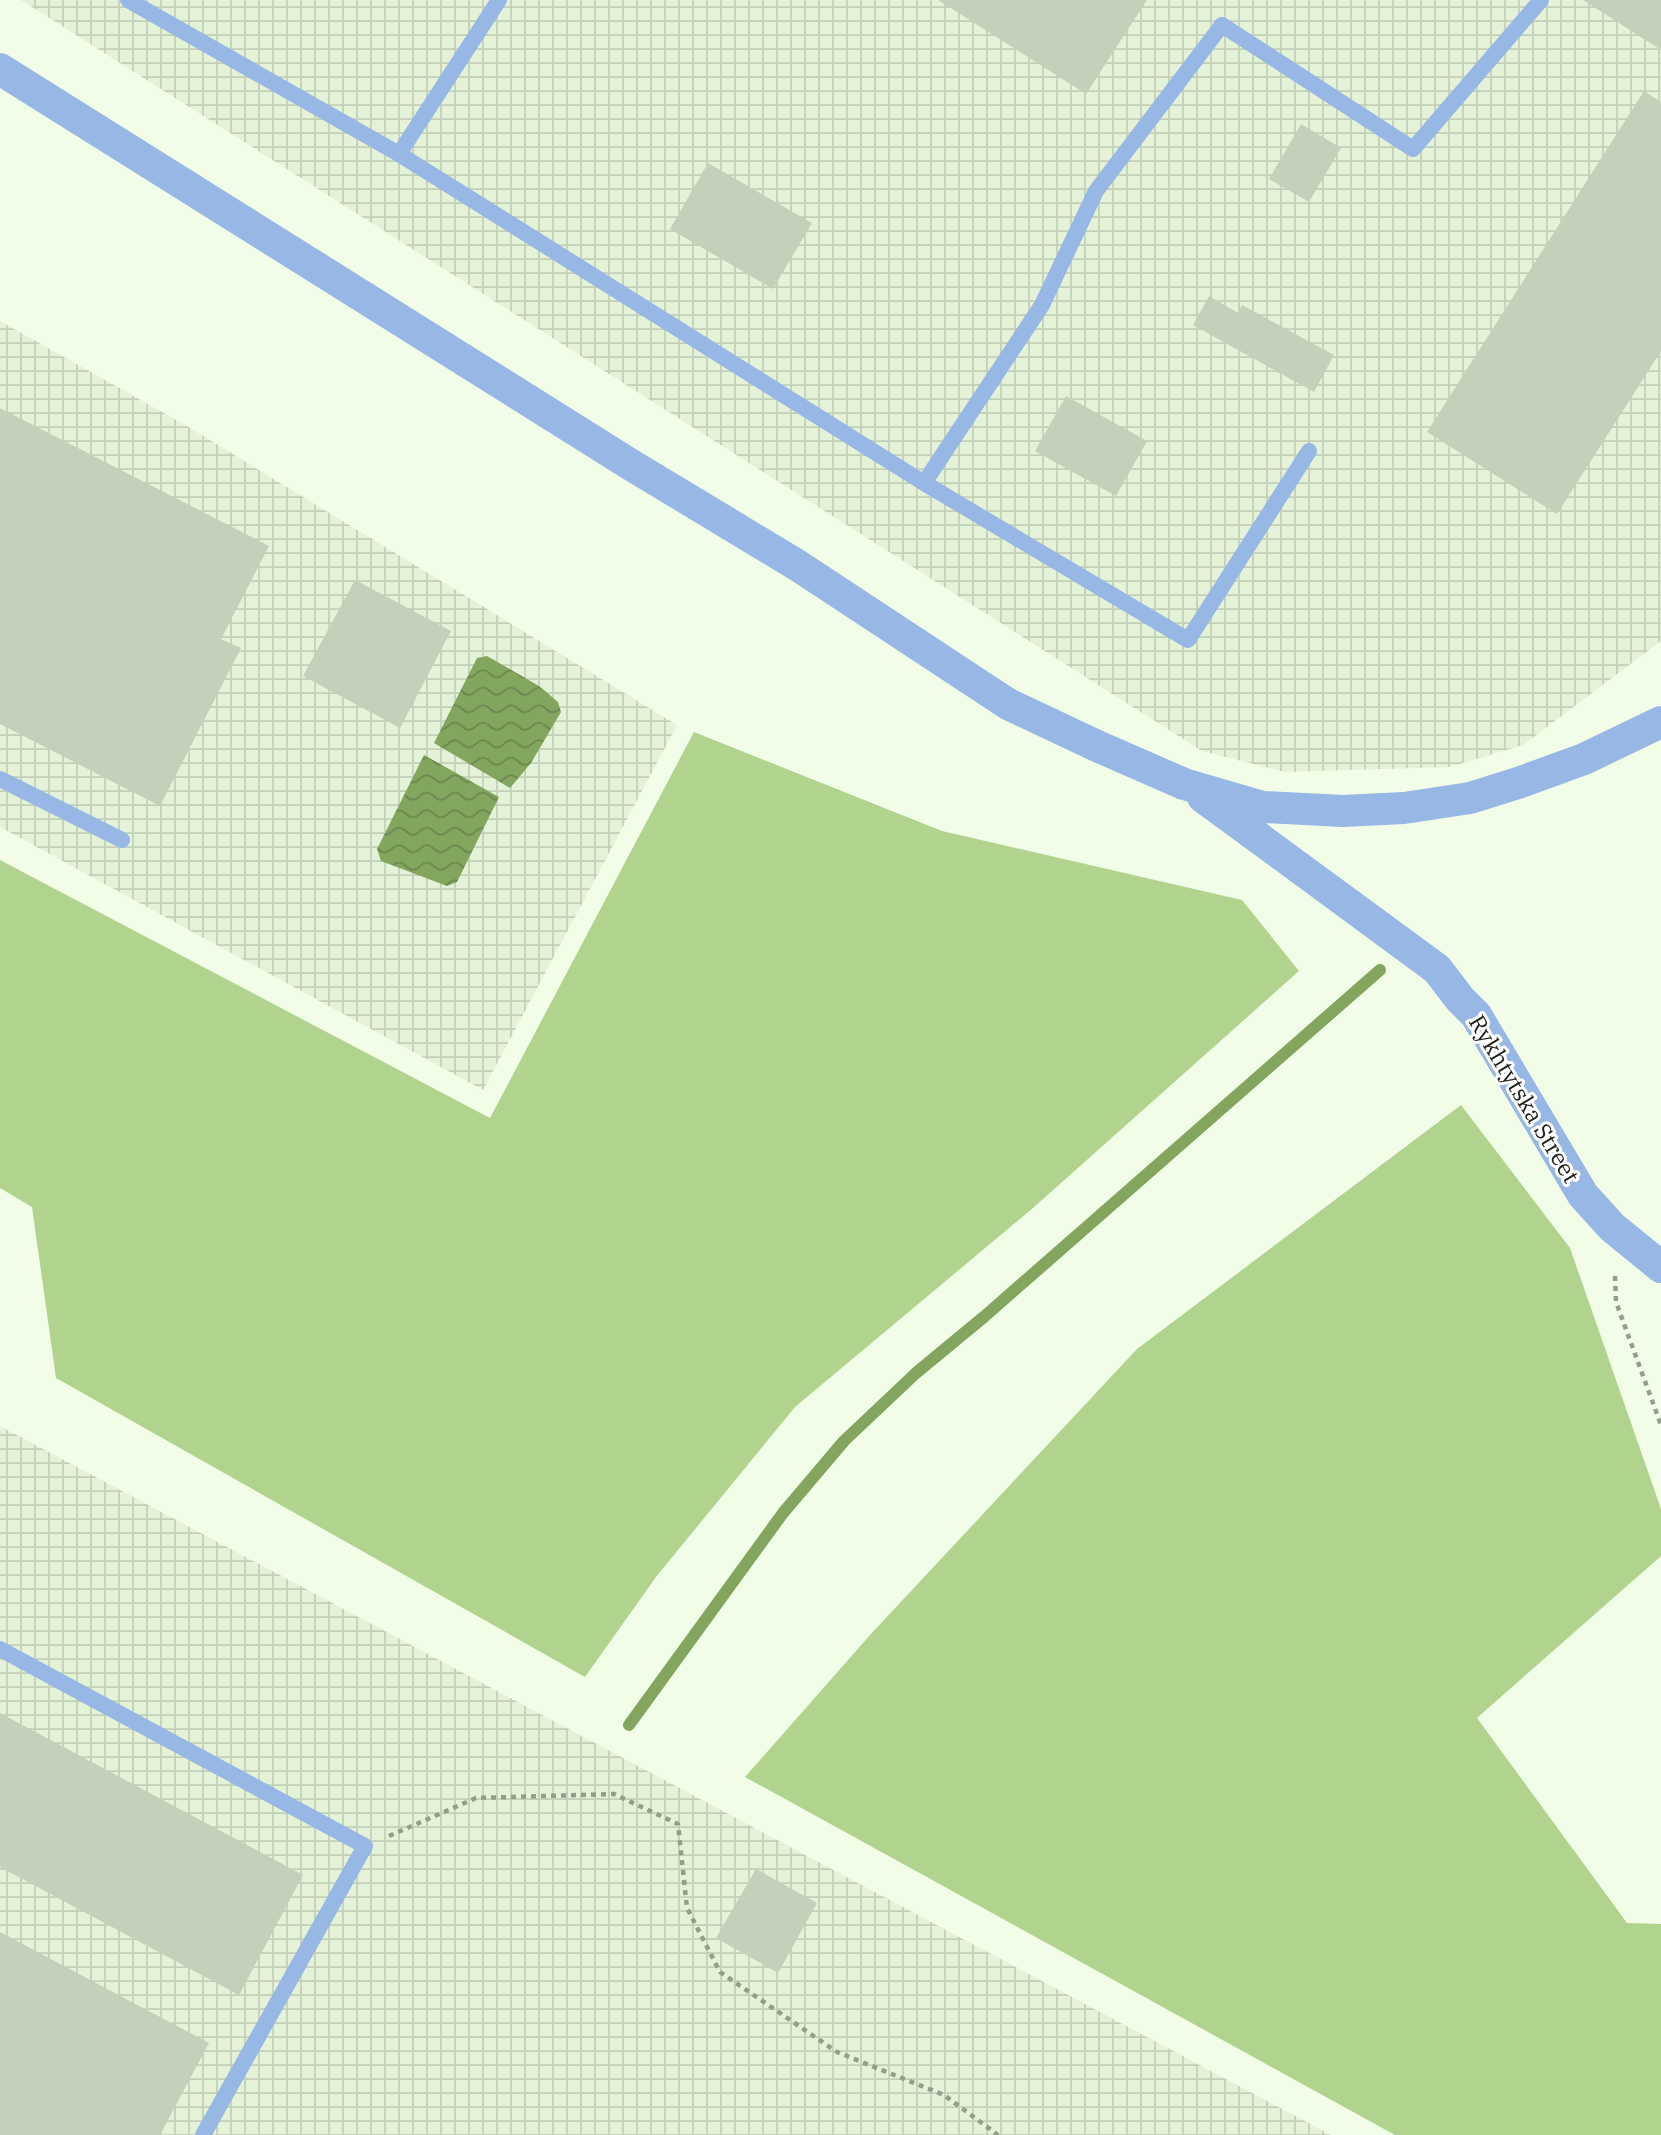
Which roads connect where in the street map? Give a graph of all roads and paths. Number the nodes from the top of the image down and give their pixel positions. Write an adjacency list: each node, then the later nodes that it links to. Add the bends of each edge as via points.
1 (128, 0): 5 (lane)
2 (499, 0): 5 (lane)
3 (1541, 0): 7 (lane, via 1413,149 1222,24 1096,191 1042,305)
4 (0, 69): 10 (street, via 797,565 1008,704)
5 (399, 154): 7 (lane)
6 (1309, 451): 7 (lane, via 1188,640)
7 (924, 483)
8 (1661, 722): 10 (street, via 1584,759 1521,782 1470,798 1404,808 1263,807)
9 (0, 779): 11 (lane)
10 (1184, 784): 12 (street, Rykhtytska Street, via 1437,969 1476,1015 1583,1195)
11 (122, 840)
12 (1612, 1227): 13 (street, Rykhtytska Street); 14 (path, via 1616,1302)
13 (1661, 1267)
14 (1661, 1425)
15 (0, 1649): 16 (lane)
16 (365, 1846): 17 (lane); 18 (path, via 476,1798 614,1794 678,1824 687,1908 720,1972 837,2052 944,2095)
17 (203, 2135)
18 (998, 2135)

